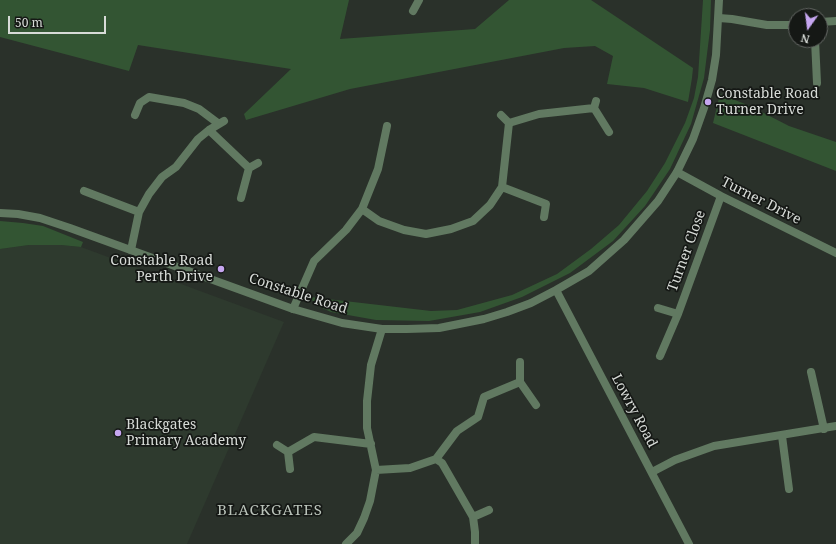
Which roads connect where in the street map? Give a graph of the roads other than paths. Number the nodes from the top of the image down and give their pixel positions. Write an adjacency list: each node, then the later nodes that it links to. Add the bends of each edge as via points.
1 (419, 0): 3 (street)
2 (719, 0): 4 (street, Constable Road)
3 (413, 11)
4 (718, 18): 5 (street, via 767,25); 16 (street, Constable Road, via 712,80 693,139)
5 (788, 25)
6 (815, 48): 7 (street)
7 (817, 83)
8 (135, 115): 12 (street, via 140,103 149,97 184,103 222,122)
9 (501, 115): 10 (street)
10 (509, 123): 13 (street, via 540,114 595,104); 17 (street)
11 (387, 126): 21 (street, via 378,169)
12 (209, 130): 15 (street); 22 (street, via 198,139 176,167 162,177)
13 (609, 132)
14 (258, 163): 15 (street)
15 (249, 168): 20 (street)
16 (677, 172): 19 (street, Turner Drive); 27 (street, Constable Road, via 658,201 624,240 589,271)
17 (502, 187): 21 (street, via 490,206 473,220 451,230 426,234 404,230 379,221); 24 (street, via 546,204)
18 (84, 191): 22 (street)
19 (721, 196): 26 (street, Turner Drive); 30 (street, Turner Close)
20 (241, 198)
21 (362, 209): 29 (street, via 346,230 314,261)
22 (140, 212): 25 (street)
23 (0, 214): 25 (street, Constable Road, via 40,218)
24 (544, 217)
25 (131, 250): 29 (street, Constable Road)
26 (835, 251)
27 (556, 290): 31 (street, Constable Road, via 507,312 462,324 439,328); 46 (street, Lowry Road)
28 (658, 308): 30 (street, Turner Close)
29 (293, 309): 31 (street, Constable Road, via 342,323)
30 (678, 314): 32 (street, Turner Close)
31 (382, 328): 40 (street, via 371,365 367,401 366,428)
32 (660, 356)
33 (520, 362): 35 (street)
34 (812, 372): 38 (street)
35 (520, 382): 36 (street); 43 (street, via 484,397 478,417 457,431)
36 (536, 405)
37 (836, 426): 38 (street)
38 (824, 429): 39 (street)
39 (782, 436): 46 (street, via 714,446 675,460); 47 (street)
40 (371, 444): 42 (street, via 314,437); 45 (street)
41 (277, 445): 42 (street)
42 (288, 452): 44 (street)
43 (436, 459): 45 (street, via 410,468); 49 (street, via 442,463)
44 (290, 469)
45 (376, 470): 50 (street, via 364,518 357,533)
46 (652, 472): 52 (street, Lowry Road)
47 (789, 489)
48 (489, 510): 49 (street)
49 (473, 518): 51 (street)
50 (346, 544)
51 (475, 544)
52 (689, 544)

